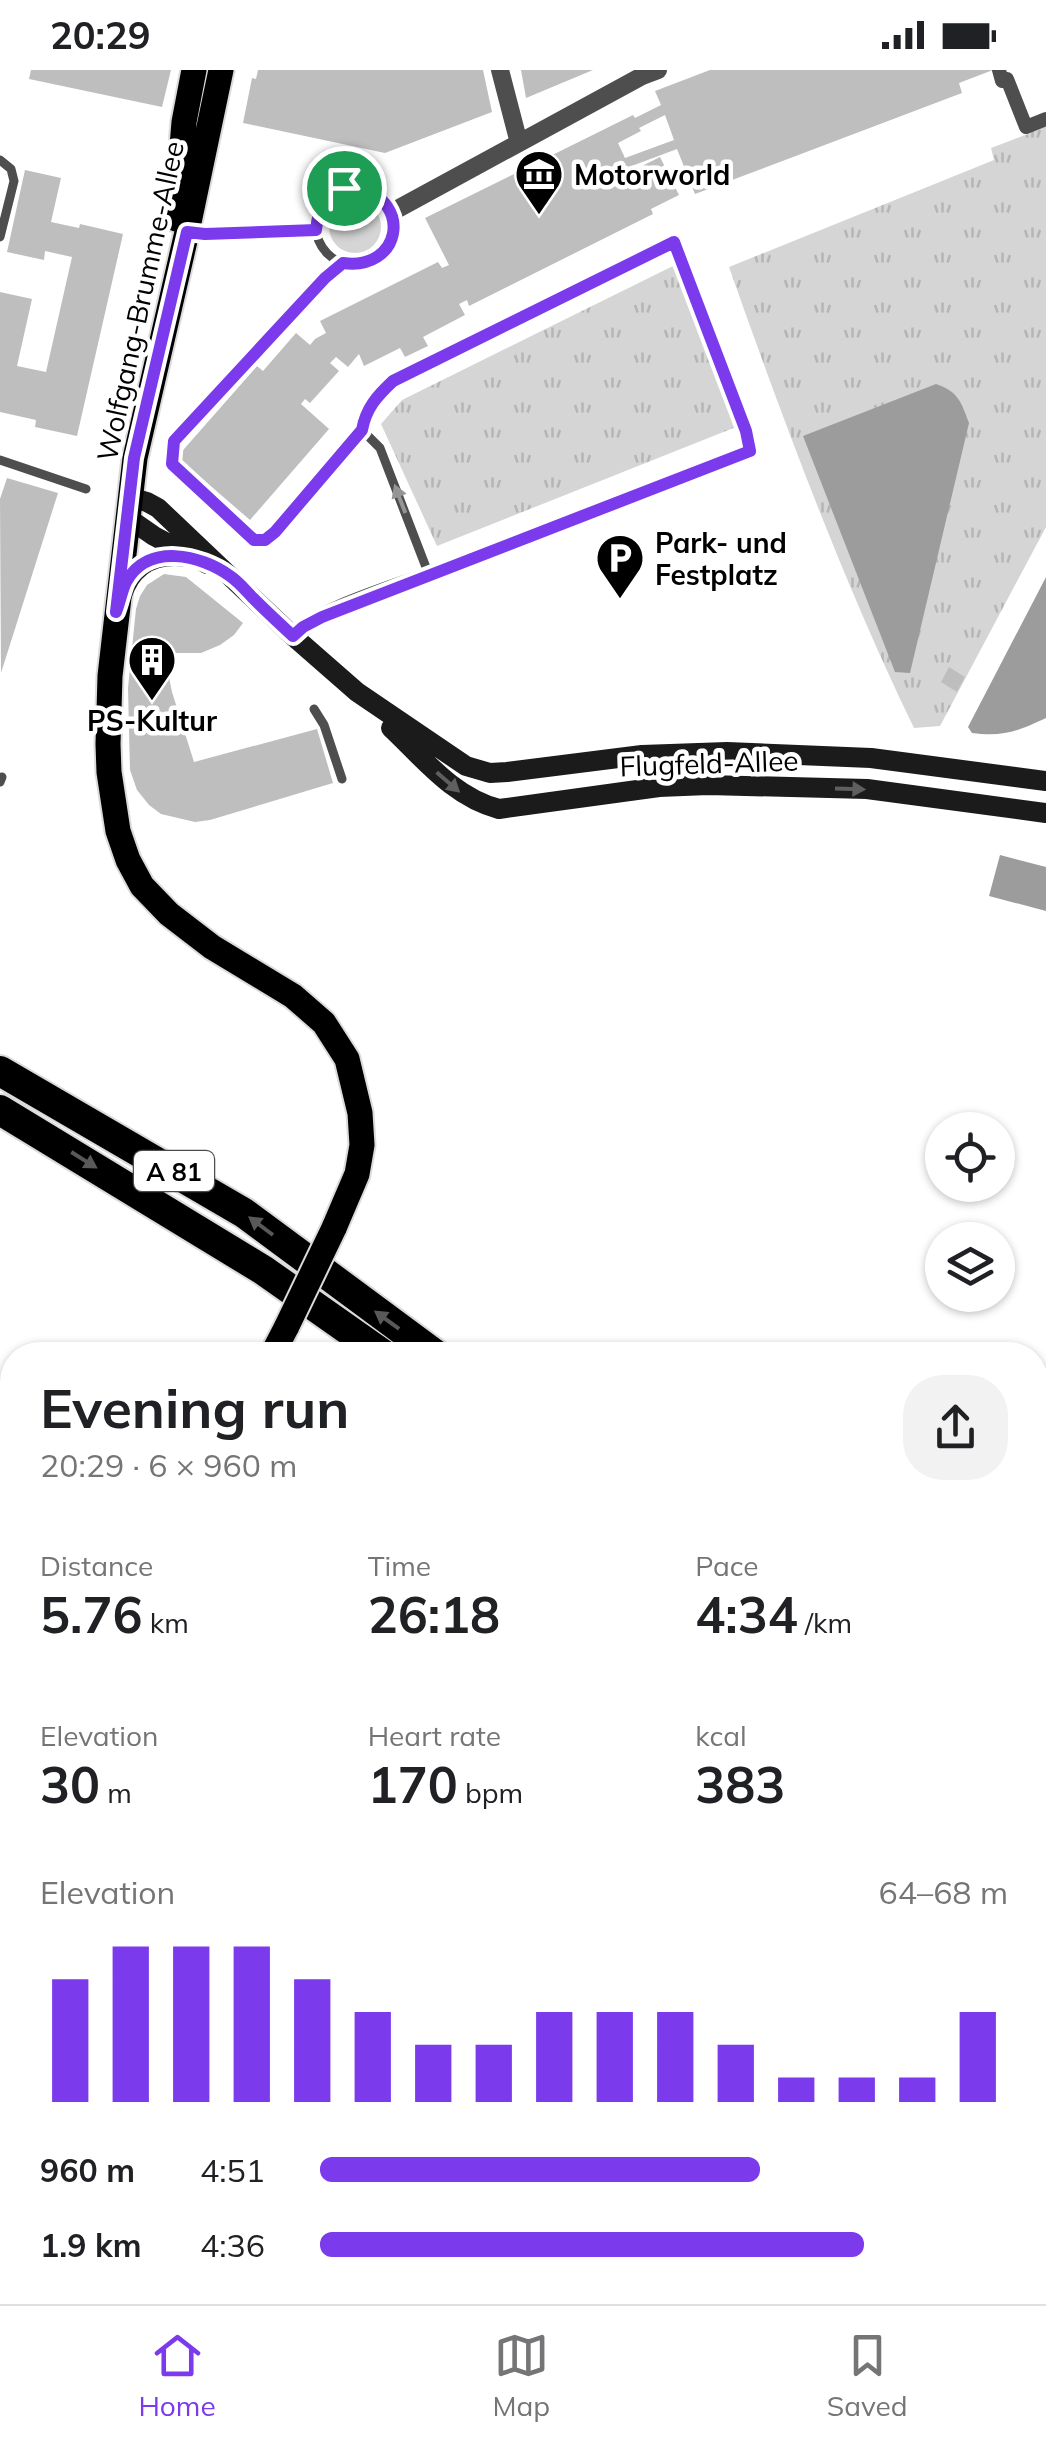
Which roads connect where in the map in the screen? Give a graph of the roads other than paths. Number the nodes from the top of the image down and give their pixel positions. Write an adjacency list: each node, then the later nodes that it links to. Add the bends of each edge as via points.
1 (194, 70): 14 (main road, Wolfgang-Brumme-Allee)
2 (221, 70): 11 (main road, Wolfgang-Brumme-Allee)
3 (500, 70): 7 (street)
4 (658, 70): 7 (street)
5 (1004, 77): 6 (street, via 1026,126)
6 (1046, 120)
7 (519, 143): 9 (street)
8 (0, 160): 12 (lane, via 14,181)
9 (392, 212): 10 (lane, via 372,191 344,188 322,205); 13 (lane, via 388,248 368,263)
10 (316, 230): 11 (lane); 13 (lane, via 328,254)
11 (187, 232): 14 (main road, Wolfgang-Brumme-Allee)
12 (0, 237)
13 (343, 263): 15 (lane, via 174,441 172,464 254,540 265,540)
14 (169, 310): 18 (main road, Wolfgang-Brumme-Allee)
15 (362, 430): 20 (lane, one-way to 15, via 380,448); 20 (lane, via 375,398 393,381 674,242 750,451)
16 (0, 460): 17 (lane)
17 (86, 489)
18 (129, 507): 19 (main road, Flugfeld-Allee, via 154,536); 21 (main road, Flugfeld-Allee, via 147,502 158,508); 22 (main road, Wolfgang-Brumme-Allee)
19 (197, 559): 21 (main road, Flugfeld-Allee); 22 (main road, via 172,555 142,564 126,582)
20 (429, 575): 23 (street, via 322,617)
21 (230, 576): 23 (main road, Flugfeld-Allee)
22 (116, 612): 32 (main road, Wolfgang-Brumme-Allee, bridge, via 108,761 128,860 169,914 294,996 324,1024 347,1060 360,1113 357,1174)
23 (293, 636): 24 (main road, Flugfeld-Allee)
24 (357, 692): 27 (main road, Flugfeld-Allee, via 452,758 490,773 727,752 871,758); 28 (main road, Flugfeld-Allee, one-way to 28, via 453,787 498,809 708,785 867,789)
25 (314, 709): 26 (lane)
26 (342, 779)
27 (1046, 781)
28 (1046, 813)
29 (0, 1071): 35 (highway, A 81, one-way to 29, via 244,1213)
30 (0, 1110): 31 (highway, A 81, one-way to 31)
31 (263, 1270): 33 (highway, via 278,1294); 34 (highway, A 81)
32 (279, 1342)
33 (344, 1342)
34 (365, 1342)
35 (418, 1342)

